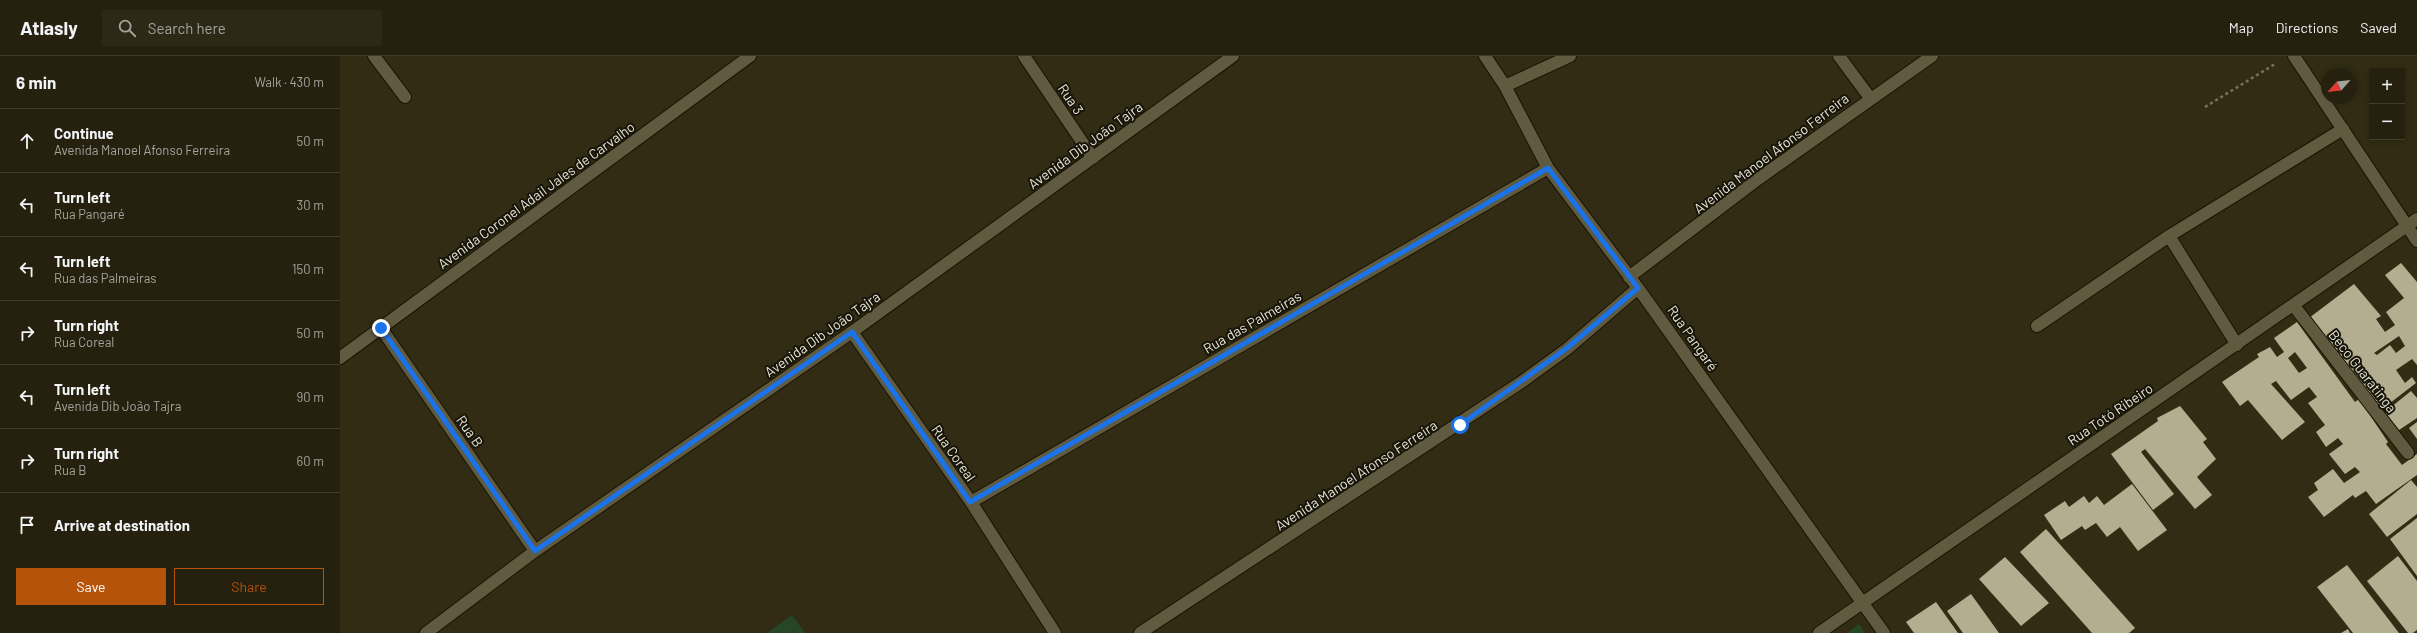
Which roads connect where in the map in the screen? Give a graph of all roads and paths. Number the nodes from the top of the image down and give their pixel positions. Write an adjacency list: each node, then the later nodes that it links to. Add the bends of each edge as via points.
1 (374, 56): 12 (street)
2 (750, 56): 26 (street, Avenida Coronel Adail Jales de Carvalho)
3 (1024, 56): 16 (street, Rua 3)
4 (1232, 56): 16 (street, Avenida Dib João Tajra)
5 (1485, 56): 11 (street, Rua Pangaré)
6 (1570, 56): 11 (street)
7 (1839, 56): 13 (street)
8 (1932, 56): 13 (street, Avenida Manoel Afonso Ferreira)
9 (2294, 56): 15 (street)
10 (2281, 60): 14 (path)
11 (1505, 86): 17 (street, Rua Pangaré)
12 (404, 97)
13 (1870, 98): 22 (street, Avenida Manoel Afonso Ferreira, via 1758,179)
14 (2205, 107)
15 (2343, 129): 19 (street); 20 (street)
16 (1093, 158): 27 (street, Avenida Dib João Tajra)
17 (1548, 168): 22 (street, Rua Pangaré); 31 (street, Rua das Palmeiras)
18 (2417, 219): 19 (street, Rua Totó Ribeiro)
19 (2406, 226): 21 (street); 24 (street, Rua Totó Ribeiro)
20 (2169, 236): 25 (street); 28 (street)
21 (2417, 241)
22 (1630, 277): 23 (street, Rua Pangaré)
23 (1638, 288): 33 (street, Rua Pangaré); 36 (street, Avenida Manoel Afonso Ferreira, via 1567,348 1520,383)
24 (2294, 306): 28 (street, Rua Totó Ribeiro); 30 (street, Beco Guaratinga)
25 (2037, 326)
26 (381, 328): 29 (street, Avenida Coronel Adail Jales de Carvalho); 32 (street, Rua B)
27 (852, 332): 31 (street, Rua Coreal); 32 (street, Avenida Dib João Tajra)
28 (2237, 345): 33 (street, Rua Totó Ribeiro)
29 (340, 358)
30 (2408, 453)
31 (970, 502): 35 (street, Rua Coreal)
32 (535, 551): 34 (street, Avenida Dib João Tajra)
33 (1862, 602): 37 (street, Rua Totó Ribeiro); 38 (street, Rua Pangaré)
34 (426, 633)
35 (1055, 633)
36 (1140, 633)
37 (1820, 633)
38 (1884, 633)

